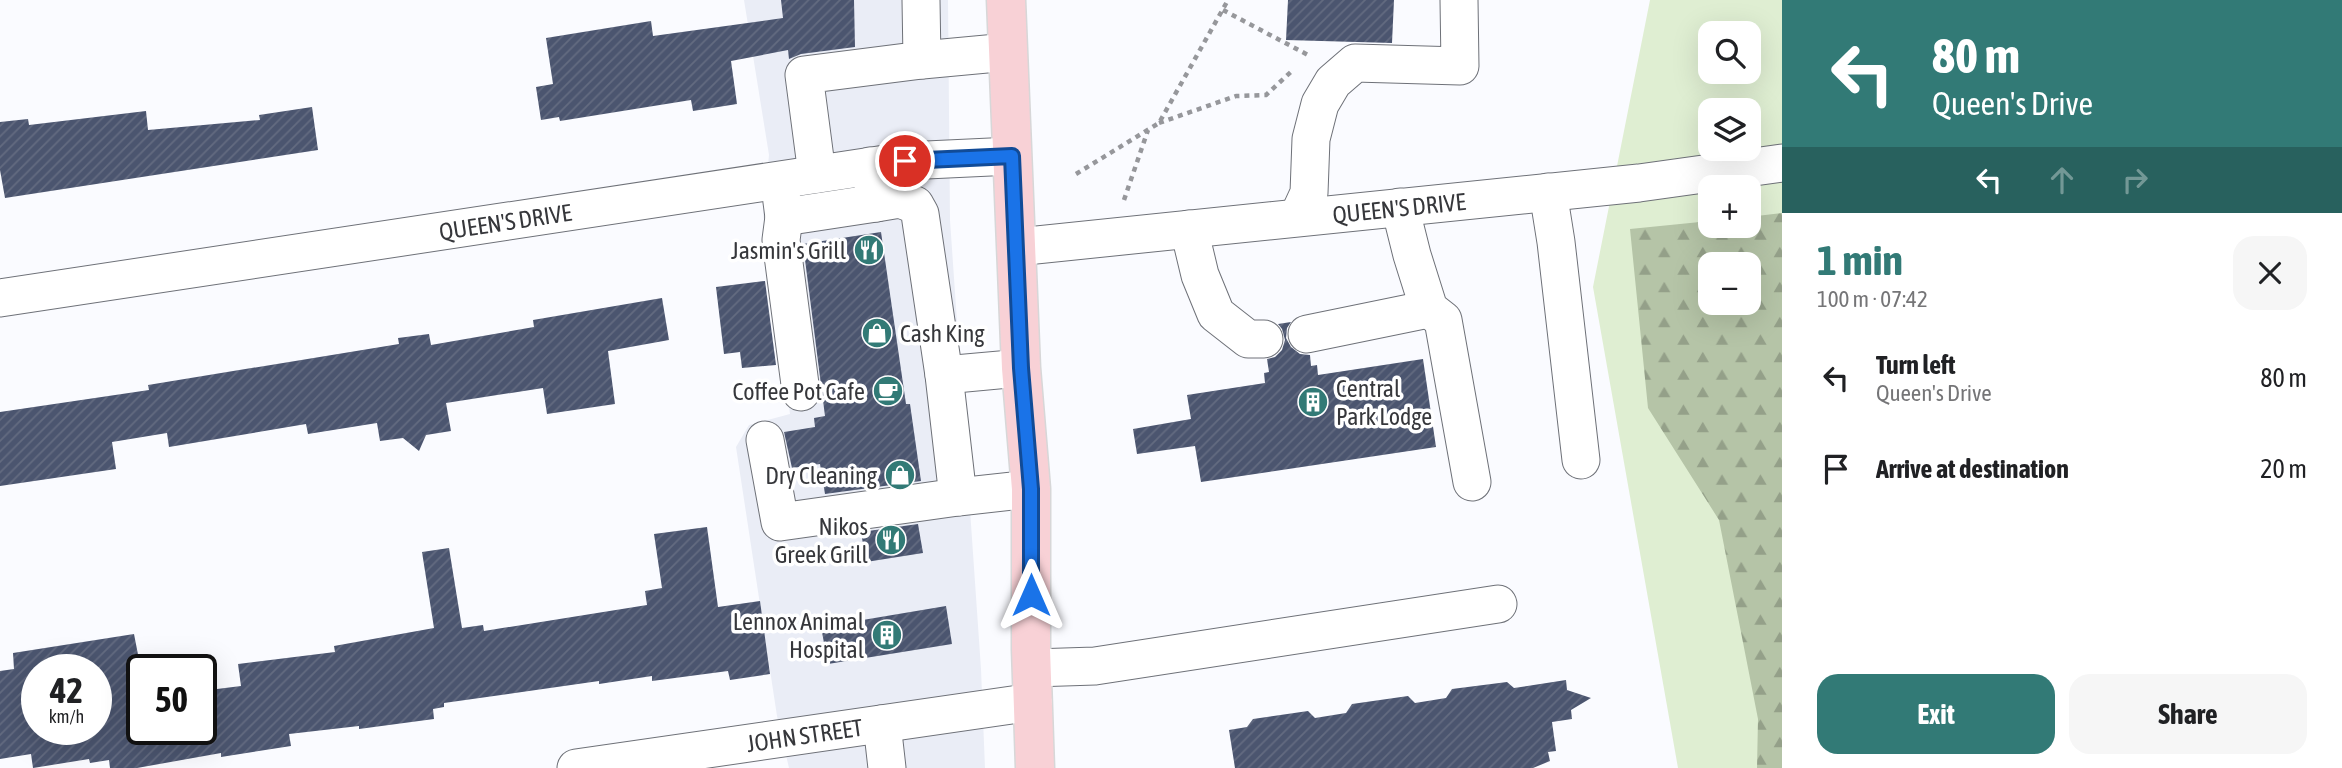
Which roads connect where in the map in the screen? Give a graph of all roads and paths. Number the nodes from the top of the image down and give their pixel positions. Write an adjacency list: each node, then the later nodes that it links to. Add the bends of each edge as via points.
1 (921, 0): 7 (street)
2 (1006, 0): 6 (main road)
3 (1228, 0): 5 (path)
4 (1460, 0): 21 (street, via 1460,66 1355,63 1333,82 1320,104 1311,139 1309,193)
5 (1223, 10): 8 (path); 8 (path, via 1310,56 1266,95 1236,96)
6 (1008, 52): 7 (street); 10 (main road)
7 (922, 60): 13 (street, via 804,75)
8 (1159, 123): 9 (path)
9 (1149, 130): 14 (path); 19 (path)
10 (1012, 156): 12 (street, QUEEN'S DRIVE); 23 (main road)
11 (1782, 163): 16 (street, QUEEN'S DRIVE)
12 (870, 166): 13 (street, QUEEN'S DRIVE); 17 (street)
13 (817, 174): 15 (street, QUEEN'S DRIVE)
14 (1076, 174)
15 (779, 179): 20 (street); 24 (street, QUEEN'S DRIVE)
16 (1548, 192): 18 (street, QUEEN'S DRIVE); 32 (street)
17 (876, 203): 20 (street); 29 (street, via 900,199 915,205 920,214)
18 (1400, 207): 21 (street, QUEEN'S DRIVE); 25 (street)
19 (1120, 211)
20 (784, 217): 30 (street, via 781,240)
21 (1298, 217): 22 (street, QUEEN'S DRIVE)
22 (1189, 229): 23 (street, QUEEN'S DRIVE); 27 (street, via 1216,314 1248,339)
23 (1016, 247): 28 (main road)
24 (0, 298)
25 (1429, 309): 26 (street); 33 (street, via 1443,320)
26 (1307, 334)
27 (1264, 339)
28 (1021, 368): 29 (street); 34 (main road)
29 (944, 375): 35 (street)
30 (801, 392)
31 (765, 440): 35 (street, via 780,522)
32 (1581, 460)
33 (1472, 482)
34 (1031, 489): 35 (street); 37 (main road)
35 (958, 497)
36 (1498, 604): 37 (street, JOHN STREET, via 1095,666)
37 (1033, 685): 38 (street, JOHN STREET); 42 (main road)
38 (882, 724): 39 (street, JOHN STREET); 41 (street)
39 (772, 754): 40 (street, JOHN STREET)
40 (576, 768)
41 (887, 768)
42 (1035, 768)

